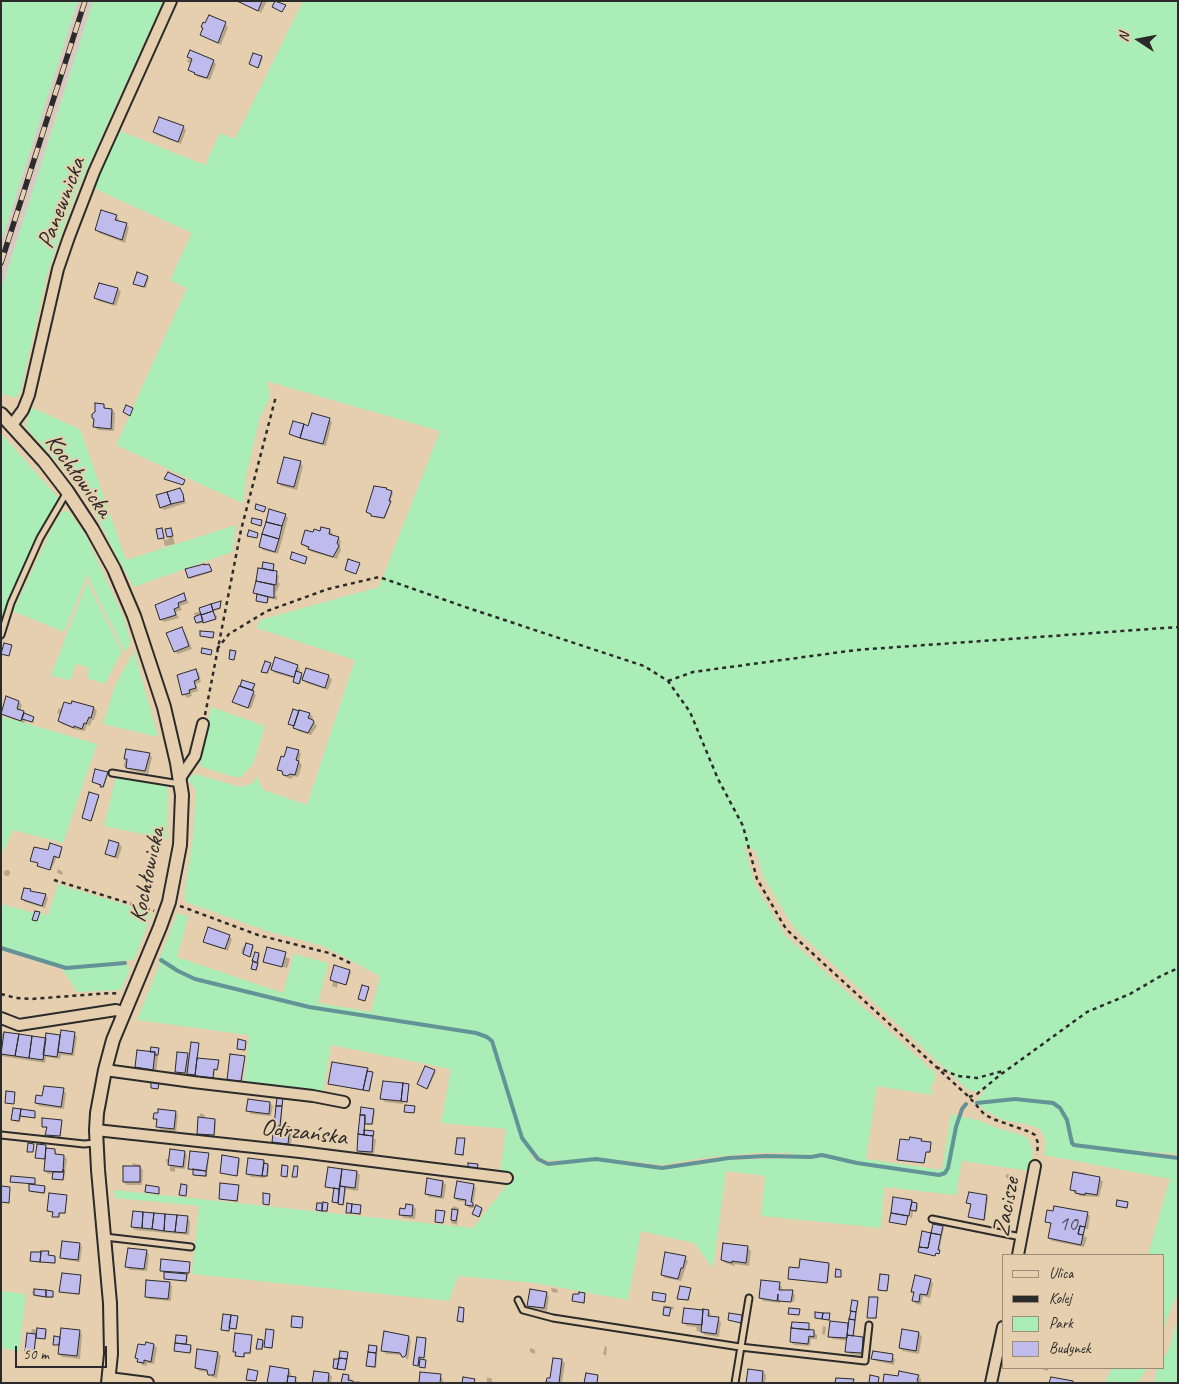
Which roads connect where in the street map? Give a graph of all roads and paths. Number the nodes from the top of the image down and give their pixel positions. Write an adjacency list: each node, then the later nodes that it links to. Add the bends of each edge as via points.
1 (172, 1): 4 (street, Panewnicka, via 94,172 58,269 29,395)
2 (276, 396): 8 (path, via 241,530)
3 (1, 414): 4 (street, Kochłowicka)
4 (12, 425): 5 (street, Kochłowicka)
5 (67, 491): 7 (lane, via 40,538); 12 (street, Kochłowicka, via 103,549 124,592 164,707)
6 (1178, 627): 9 (path, via 856,650 693,672)
7 (1, 635)
8 (217, 649): 9 (path, via 229,634 267,611 328,589 379,576 644,666); 10 (path)
9 (668, 681): 21 (path, via 690,712 718,779 743,826 757,878 786,929)
10 (203, 724): 12 (street, via 195,756)
11 (112, 773): 12 (lane)
12 (180, 781): 14 (street, Kochłowicka, via 181,834)
13 (54, 880): 14 (path)
14 (167, 908): 15 (path, via 329,954); 18 (street, Kochłowicka)
15 (350, 963)
16 (1178, 968): 23 (path, via 1088,1012)
17 (1, 994): 18 (path, via 31,999 115,993)
18 (131, 998): 19 (street, Kochłowicka)
19 (124, 1013): 20 (street, via 116,1010 19,1025); 22 (street, Kochłowicka)
20 (1, 1018)
21 (935, 1067): 23 (path, via 958,1076 978,1078); 24 (path)
22 (105, 1070): 25 (street); 27 (street, Kochłowicka)
23 (1006, 1070): 24 (path)
24 (969, 1098): 28 (path, via 984,1114 1035,1135 1038,1143)
25 (344, 1102)
26 (1, 1135): 27 (lane, via 84,1144)
27 (96, 1137): 29 (street, Odrzańska, via 310,1154); 31 (street, Kochłowicka)
28 (1035, 1166): 32 (street, Zacisze)
29 (506, 1178)
30 (932, 1219): 32 (lane)
31 (105, 1237): 33 (lane); 40 (street, Kochłowicka, via 111,1326)
32 (1021, 1237): 34 (street, Zacisze)
33 (191, 1247)
34 (1018, 1254)
35 (749, 1298): 39 (lane)
36 (518, 1300): 39 (lane, via 524,1310 554,1318)
37 (869, 1325): 39 (lane, via 865,1361)
38 (1002, 1332): 43 (street)
39 (740, 1347): 42 (lane)
40 (109, 1380): 41 (street)
41 (148, 1383)
42 (736, 1383)
43 (991, 1383)

